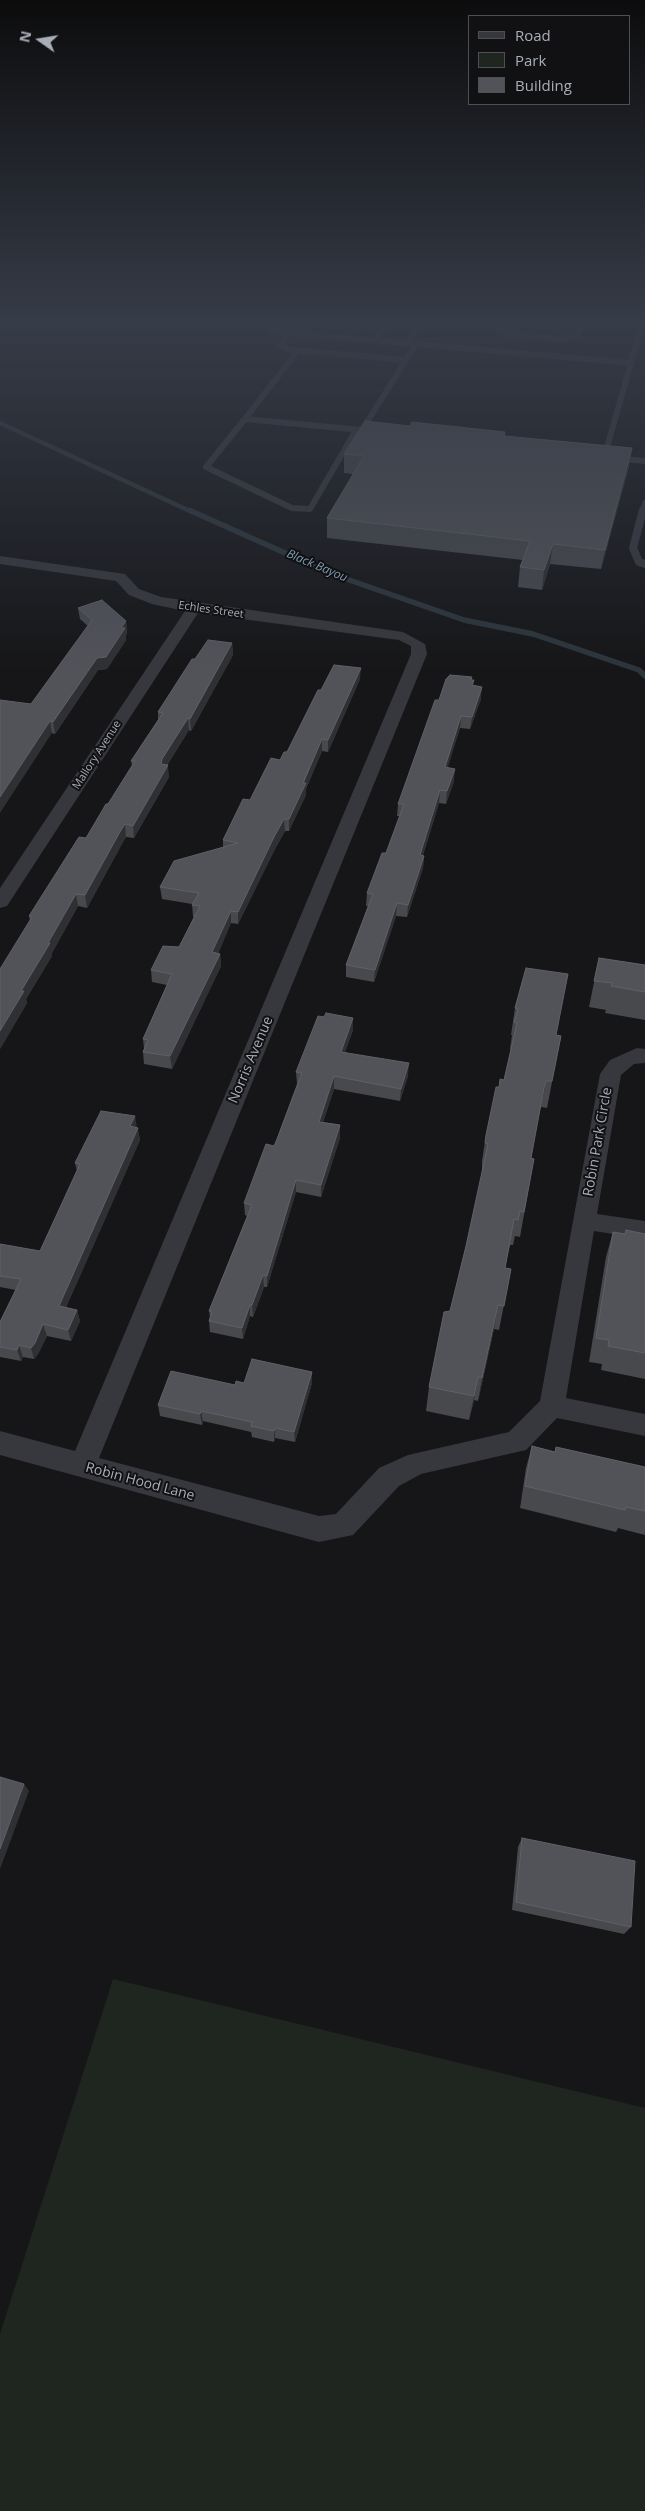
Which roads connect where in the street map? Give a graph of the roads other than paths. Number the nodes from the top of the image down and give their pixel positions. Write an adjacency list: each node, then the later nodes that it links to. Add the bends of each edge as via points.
1 (227, 441): 2 (lane, via 206,468 292,508 310,510)
2 (352, 441)
3 (609, 441): 5 (lane)
4 (594, 457): 5 (lane)
5 (604, 458): 6 (lane)
6 (645, 461)
7 (645, 503): 9 (lane, via 633,548 640,562)
8 (0, 560): 10 (street, Echles Street, via 120,577 134,592 157,601)
9 (645, 564)
10 (194, 608): 11 (street, Echles Street, via 403,636 418,644); 12 (street, Mallory Avenue)
11 (420, 654): 19 (street, Norris Avenue)
12 (0, 902)
13 (645, 1056): 14 (street, Robin Park Circle, via 627,1059 611,1074)
14 (584, 1221): 15 (street); 16 (street, Robin Park Circle)
15 (645, 1230)
16 (552, 1406): 17 (street); 19 (street, Robin Hood Lane, via 517,1442 417,1463 389,1476 343,1526 319,1530)
17 (645, 1426)
18 (0, 1443): 19 (street, Robin Hood Lane)
19 (82, 1466)

